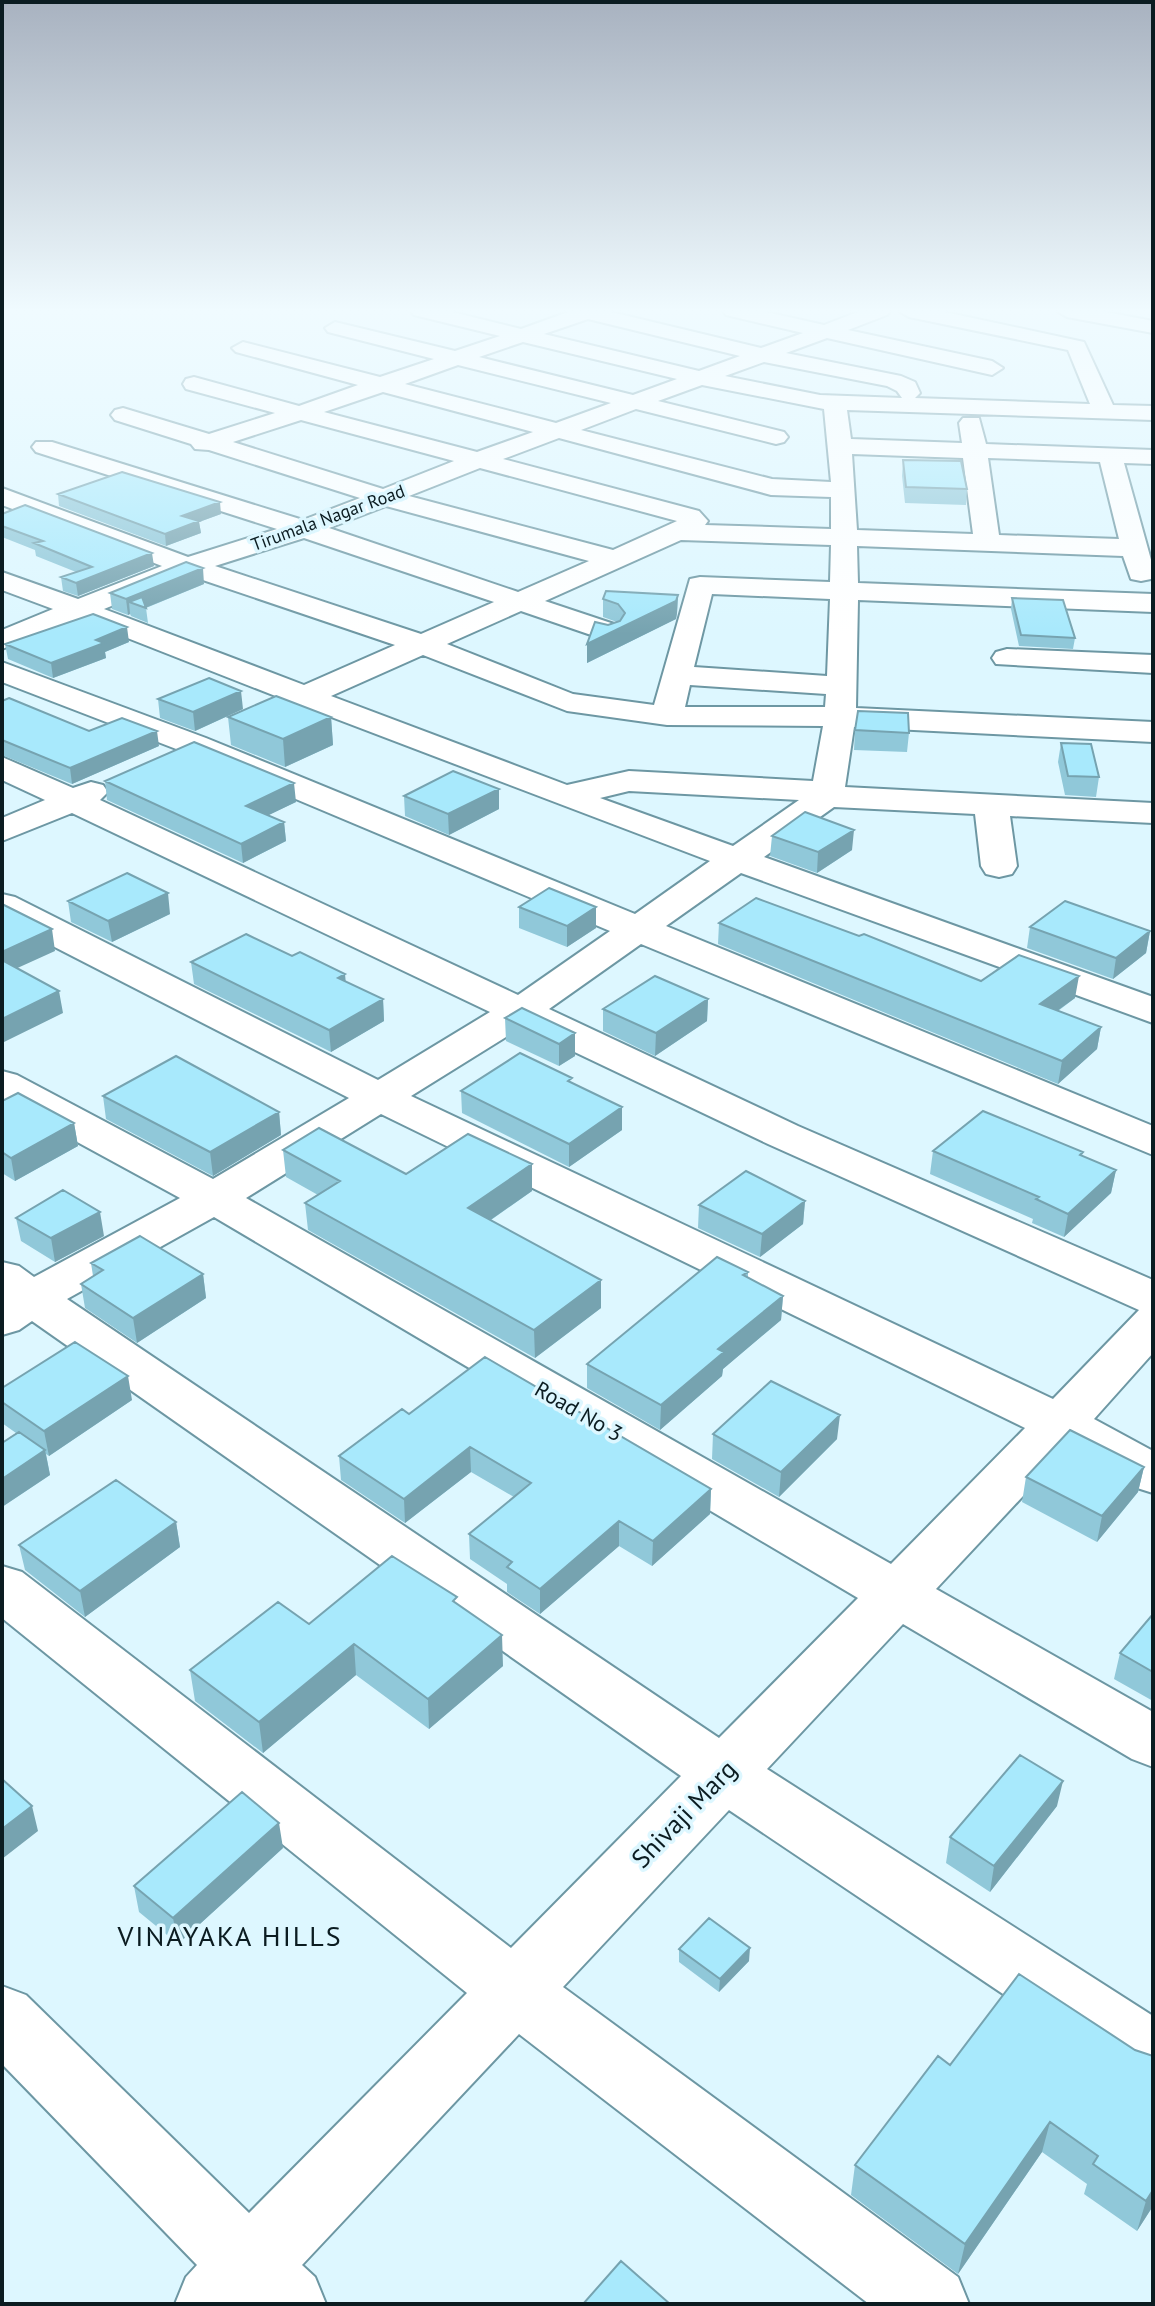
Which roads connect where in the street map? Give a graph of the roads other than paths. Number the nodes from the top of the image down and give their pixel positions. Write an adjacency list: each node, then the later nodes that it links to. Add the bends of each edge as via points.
1 (135, 419): 11 (street)
2 (282, 419): 11 (street)
3 (321, 419): 17 (street)
4 (510, 419): 9 (street)
5 (590, 419): 9 (street, Tirumala Nagar Road)
6 (701, 419): 10 (street)
7 (837, 419): 12 (street)
8 (970, 419): 14 (street)
9 (558, 431): 17 (street, Tirumala Nagar Road); 19 (street, via 771,487)
10 (776, 437)
11 (209, 442): 18 (street); 20 (street)
12 (841, 446): 14 (street); 19 (street)
13 (44, 447): 18 (street)
14 (974, 451): 15 (street); 25 (street)
15 (1110, 455): 16 (street); 26 (street)
16 (1153, 457)
17 (476, 461): 20 (street, Tirumala Nagar Road); 23 (street, via 695,521)
18 (117, 471): 21 (street); 22 (street)
19 (844, 490): 24 (street)
20 (386, 498): 22 (street, Tirumala Nagar Road); 27 (street)
21 (9, 503): 28 (street)
22 (304, 529): 28 (street, Tirumala Nagar Road); 32 (street)
23 (677, 532): 24 (street); 27 (street)
24 (845, 539): 25 (street); 30 (street)
25 (987, 544): 26 (street)
26 (1135, 548): 33 (street)
27 (614, 559): 32 (street)
28 (187, 566): 34 (street, Tirumala Nagar Road); 37 (street)
29 (2, 580): 34 (street)
30 (842, 590): 31 (street); 40 (street, via 700,585); 43 (street)
31 (998, 597): 33 (street); 41 (street)
32 (522, 600): 35 (street); 37 (street)
33 (1151, 603)
34 (78, 610): 36 (street, Tirumala Nagar Road); 42 (street)
35 (607, 631)
36 (2, 640)
37 (421, 644): 42 (street); 44 (street, via 567,702)
38 (1153, 664): 41 (street)
39 (2, 671): 46 (street)
40 (678, 675): 43 (street); 44 (street)
41 (1013, 692): 43 (street); 45 (street)
42 (304, 697): 46 (street); 50 (street)
43 (841, 701): 44 (street); 51 (street)
44 (667, 716)
45 (1153, 732)
46 (195, 745): 47 (street); 59 (street)
47 (155, 763)
48 (2, 767): 52 (street)
49 (114, 782): 52 (street)
50 (564, 796): 51 (street, via 629,781 660,781 807,790); 56 (street)
51 (827, 796): 53 (street); 56 (street)
52 (73, 800): 55 (street); 60 (street)
53 (991, 805): 54 (street); 57 (street)
54 (1153, 813)
55 (2, 831)
56 (740, 860): 59 (street); 61 (street)
57 (999, 866)
58 (2, 905): 63 (street)
59 (635, 929): 60 (street); 64 (street)
60 (522, 1010): 63 (street); 67 (street, via 783,1135)
61 (1153, 1011)
62 (2, 1084): 65 (street, Road No 3)
63 (382, 1098): 65 (street); 69 (street)
64 (1153, 1142)
65 (214, 1198): 66 (street); 72 (street, Road No 3)
66 (13, 1298): 74 (street)
67 (1153, 1298)
68 (1153, 1322): 69 (street, Shivaji Marg)
69 (1060, 1424): 70 (street); 72 (street, Shivaji Marg)
70 (1153, 1474)
71 (2, 1587): 75 (street)
72 (896, 1595): 73 (street, Road No 3); 74 (street, Shivaji Marg)
73 (1153, 1742)
74 (723, 1773): 75 (street, Shivaji Marg); 77 (street)
75 (515, 1991): 78 (street, Shivaji Marg); 79 (street)
76 (2, 2017): 78 (street)
77 (1153, 2055)
78 (249, 2291)
79 (931, 2304)

